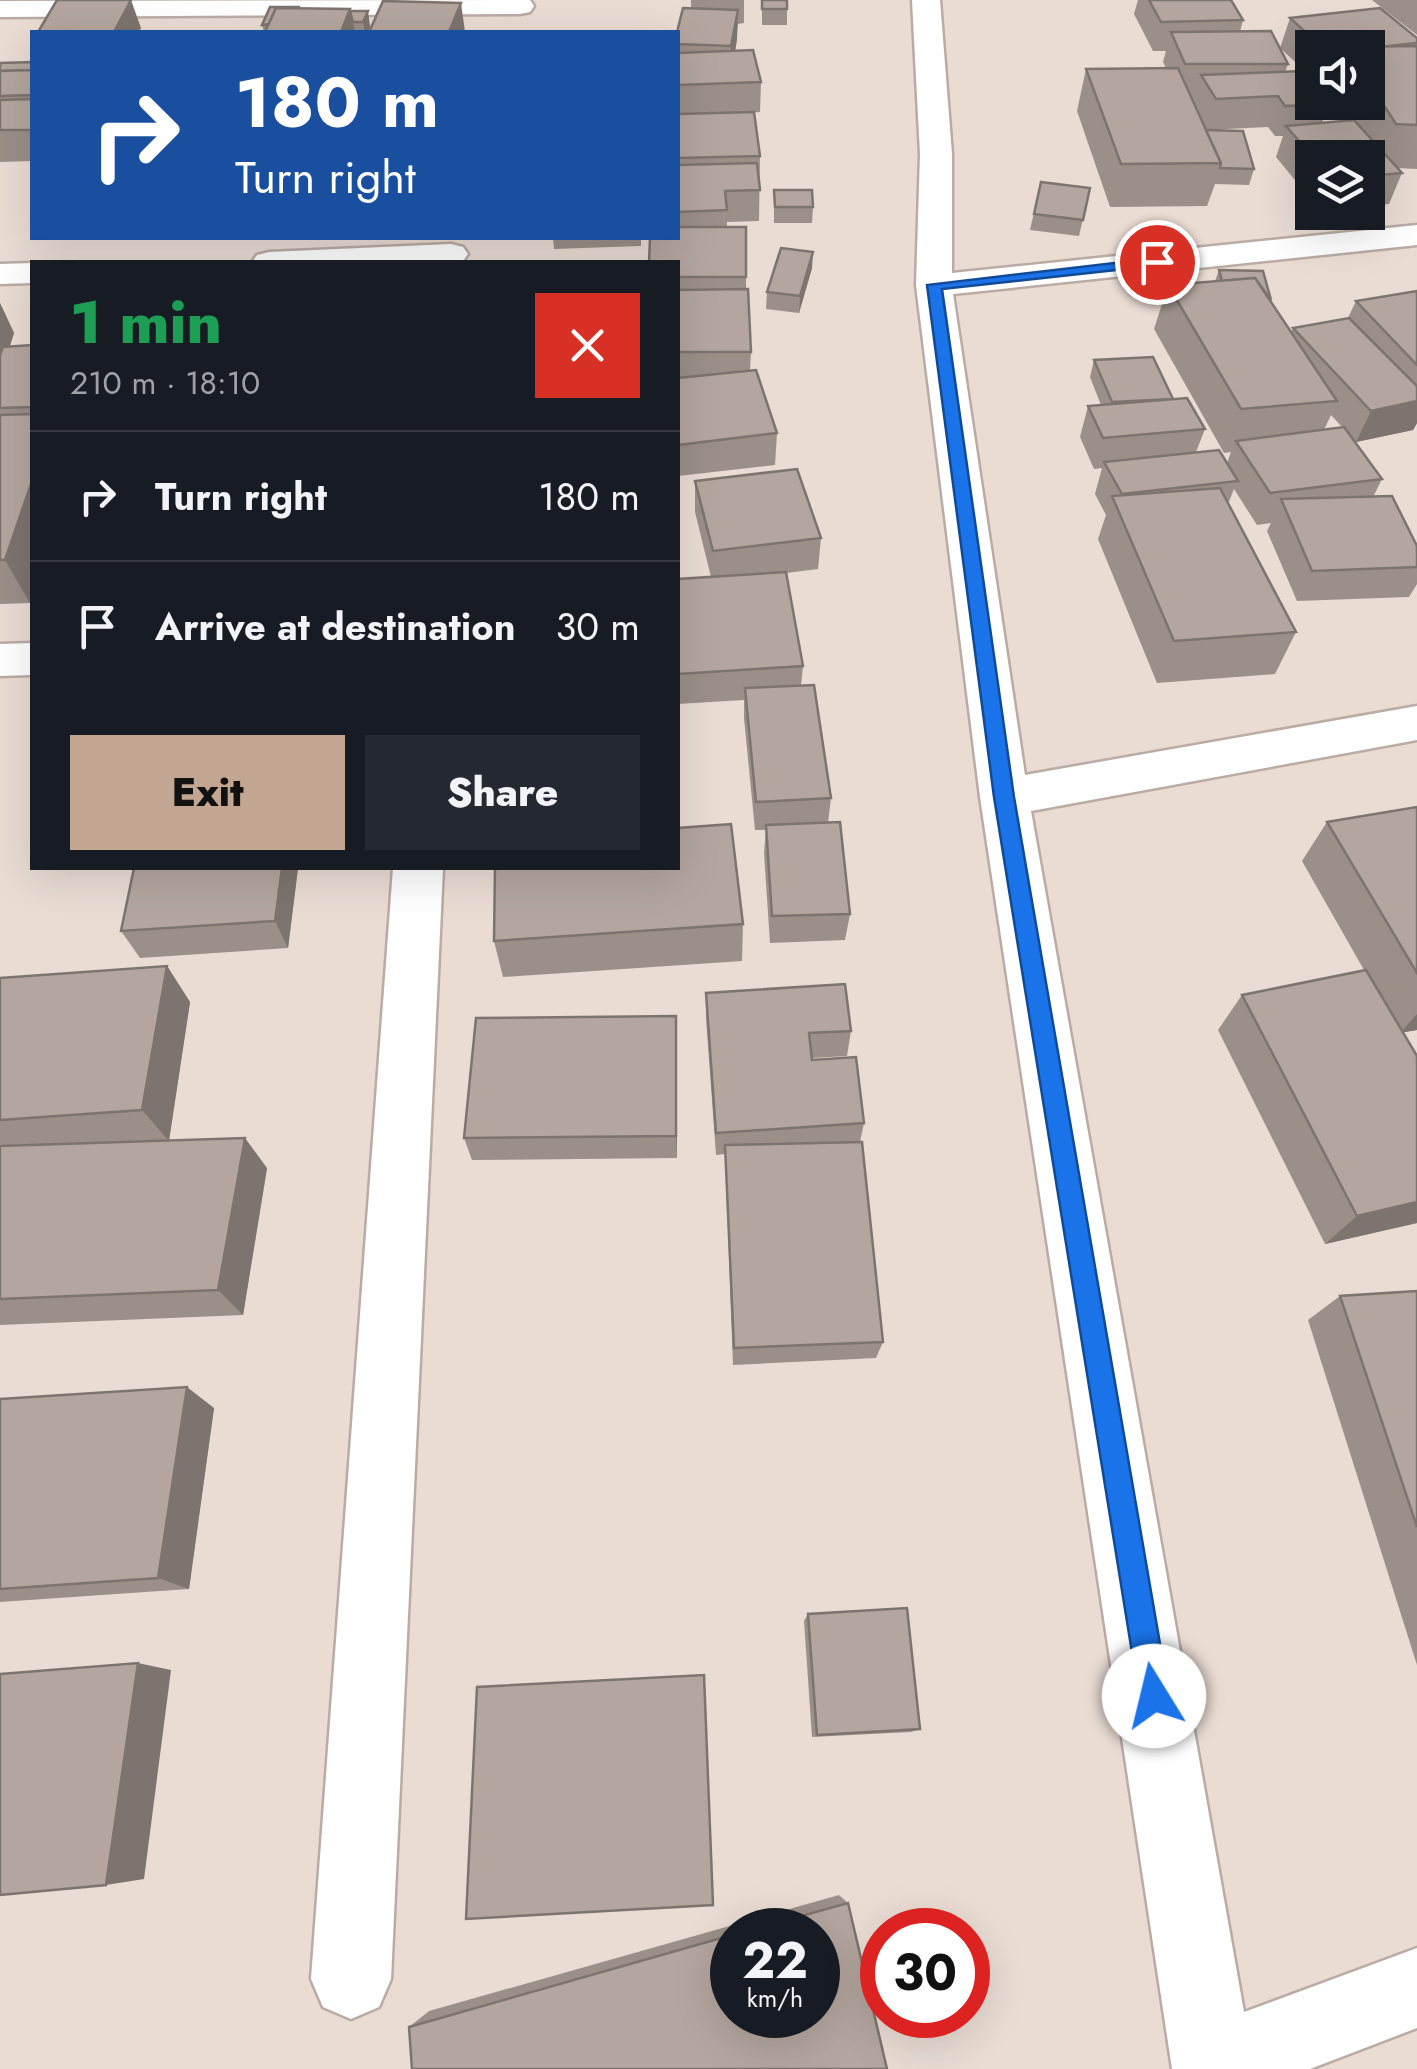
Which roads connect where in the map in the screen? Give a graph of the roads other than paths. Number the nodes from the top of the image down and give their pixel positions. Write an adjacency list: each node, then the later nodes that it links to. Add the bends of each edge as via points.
1 (926, 0): 9 (street, via 936,154)
2 (0, 10): 3 (street)
3 (518, 13)
4 (1417, 235): 9 (street)
5 (452, 252): 6 (street)
6 (306, 260)
7 (30, 273): 8 (street)
8 (0, 274)
9 (934, 285): 13 (street)
10 (30, 658): 11 (street)
11 (0, 660)
12 (1417, 723): 13 (street)
13 (1004, 797): 17 (street)
14 (418, 870): 15 (street)
15 (351, 1978)
16 (1417, 1988): 17 (street)
17 (1213, 2067)

